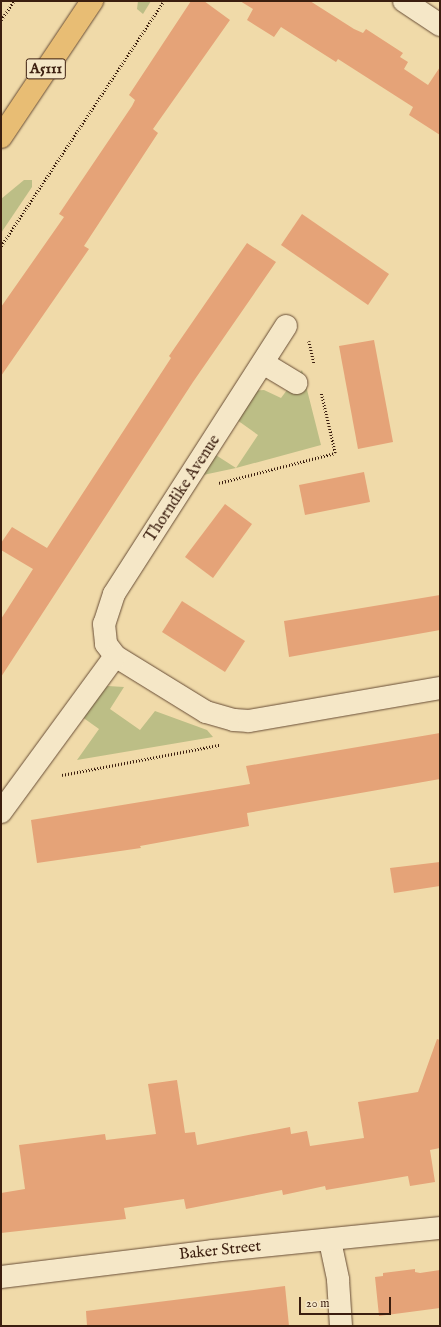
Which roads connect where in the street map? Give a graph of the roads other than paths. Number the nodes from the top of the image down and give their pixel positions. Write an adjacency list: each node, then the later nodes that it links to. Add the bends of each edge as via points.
1 (92, 1): 4 (highway, A5111)
2 (404, 1): 3 (street)
3 (440, 25)
4 (1, 137)
5 (286, 326): 6 (street, Thorndike Avenue)
6 (263, 363): 7 (street); 8 (street, Thorndike Avenue, via 114,594 103,632 106,644)
7 (296, 383)
8 (115, 656): 9 (street, Thorndike Avenue, via 206,712 234,720 249,721); 10 (street)
9 (440, 688)
10 (3, 804)
11 (440, 1228): 12 (street, Baker Street)
12 (330, 1241): 13 (street, Baker Street, via 213,1251); 14 (street, via 338,1280)
13 (1, 1277)
14 (341, 1326)

